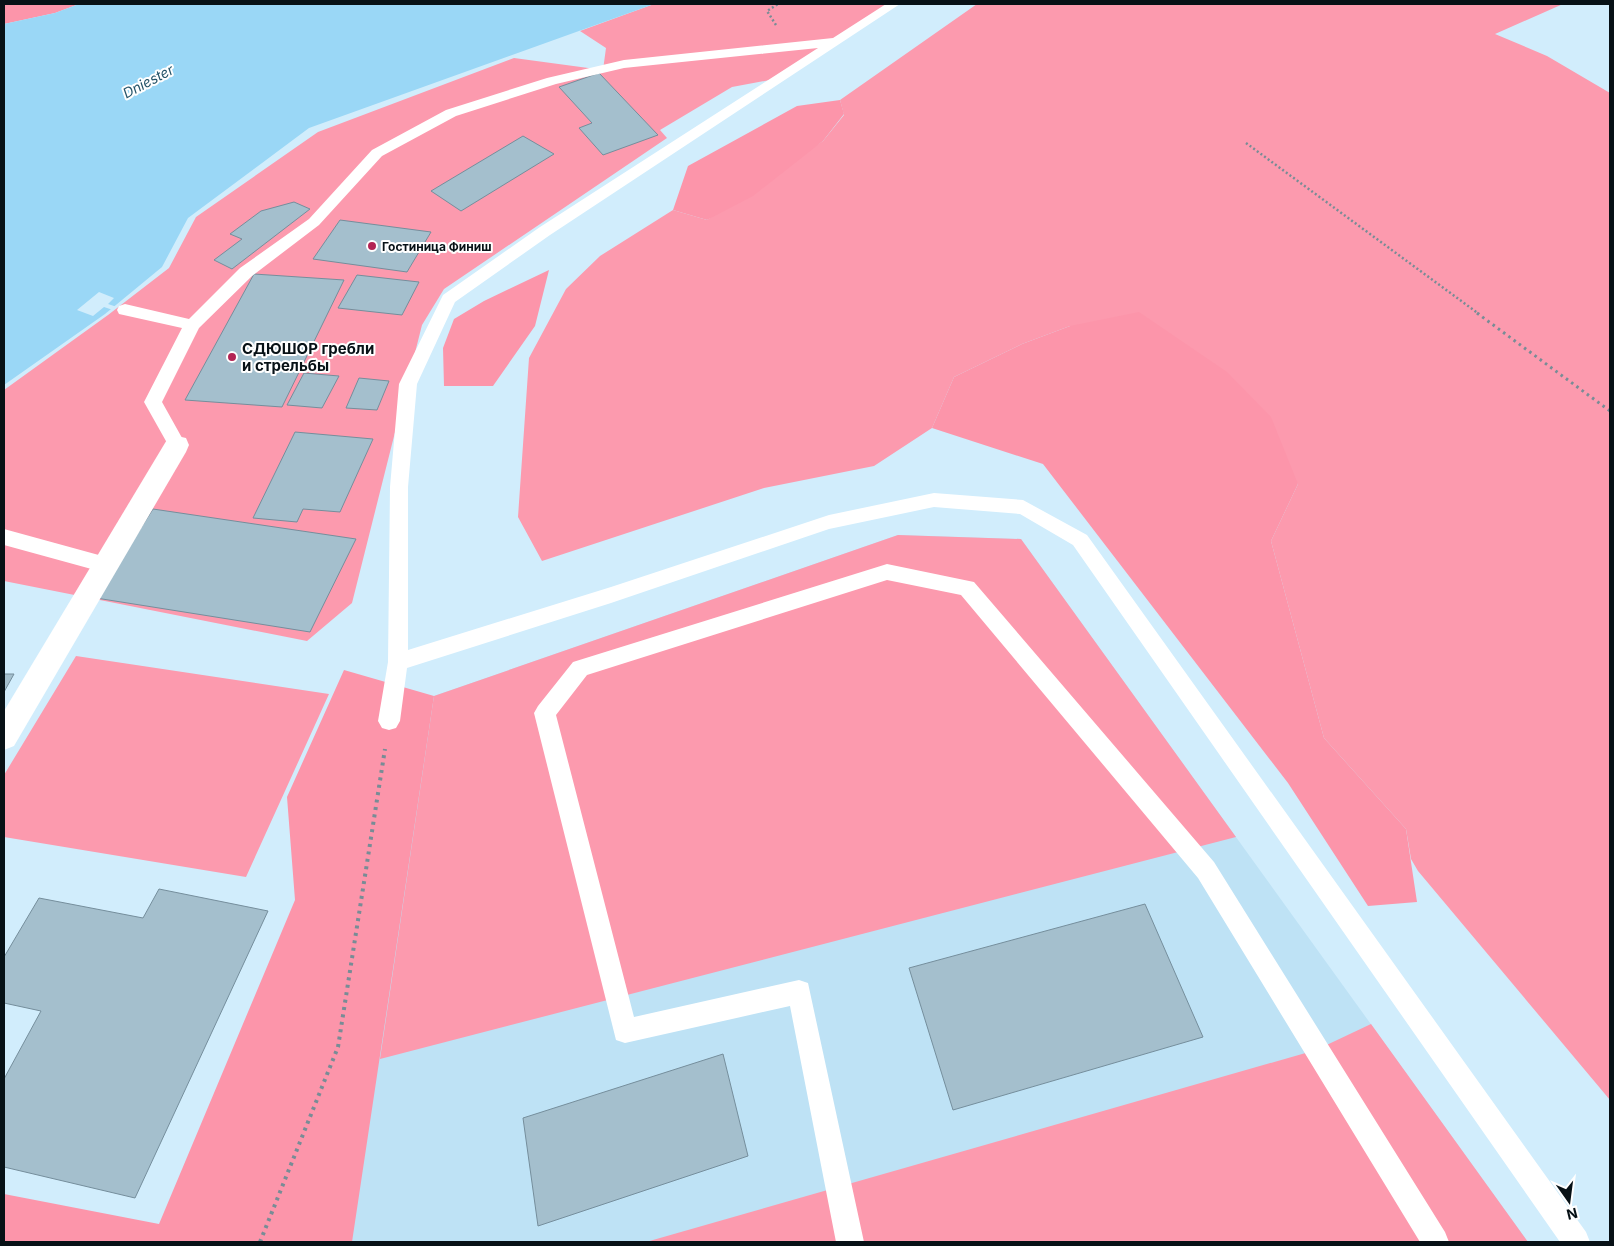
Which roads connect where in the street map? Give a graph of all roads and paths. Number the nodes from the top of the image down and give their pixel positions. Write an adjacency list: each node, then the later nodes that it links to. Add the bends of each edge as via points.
1 (894, 4): 2 (lane)
2 (836, 42): 5 (lane, via 624,64 552,81 451,113 378,153 314,222 246,272); 10 (lane, via 546,231 449,300 408,384 398,487)
3 (1246, 142): 6 (path)
4 (125, 310): 5 (lane)
5 (192, 325): 7 (lane, via 153,402)
6 (1610, 412)
7 (177, 445): 9 (street)
8 (4, 537): 9 (lane)
9 (106, 564): 12 (street)
10 (398, 662): 11 (lane); 16 (lane, via 829,522 934,500 1023,507 1080,540)
11 (389, 721): 13 (path, via 338,1047)
12 (4, 737)
13 (260, 1242)
14 (850, 1242): 15 (lane, via 799,992 625,1031 546,713 580,668 887,572 967,588 1206,870)
15 (1434, 1242)
16 (1576, 1242)

